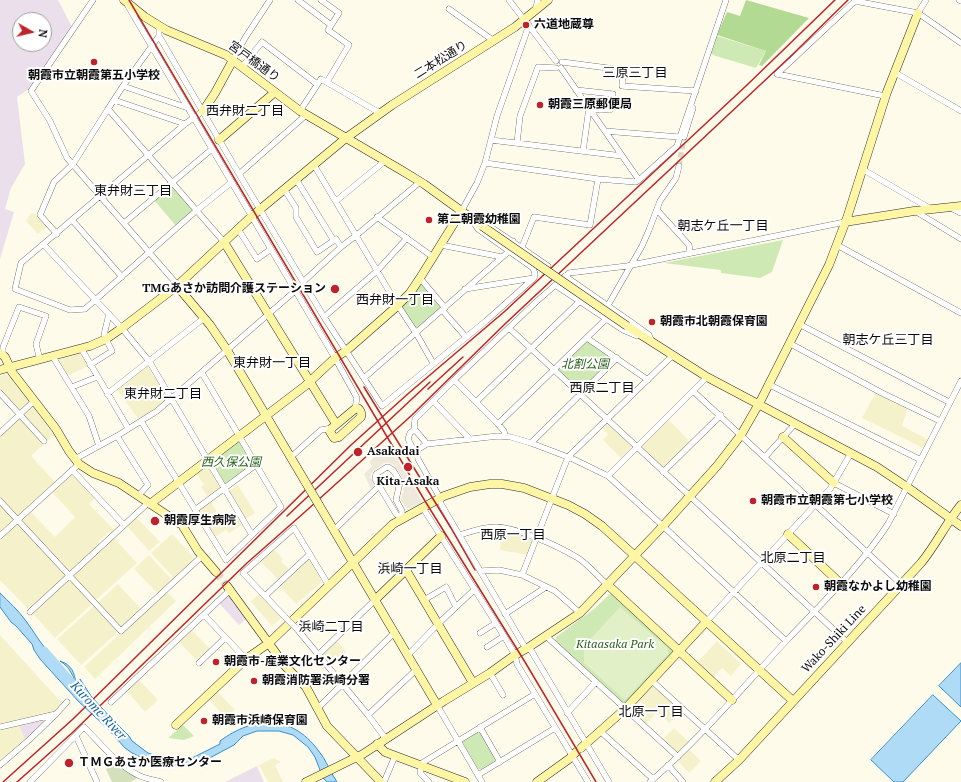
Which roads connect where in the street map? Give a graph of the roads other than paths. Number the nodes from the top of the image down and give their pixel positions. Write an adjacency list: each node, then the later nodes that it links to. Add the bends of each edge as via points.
1 (93, 0): 54 (street, via 31,91)
2 (124, 0): 16 (street, 宮戸橋通り); 20 (street)
3 (270, 0): 21 (street)
4 (298, 0): 15 (street)
5 (321, 0): 15 (street, via 339,13)
6 (509, 0): 14 (street)
7 (538, 0): 12 (street)
8 (548, 0): 12 (street, 二本松通り)
9 (726, 0): 29 (street)
10 (926, 0): 13 (street)
11 (449, 8): 18 (street)
12 (534, 11): 14 (street, 二本松通り)
13 (918, 14): 19 (street); 24 (street); 31 (street, via 855,1 777,74)
14 (526, 22): 18 (street, 二本松通り); 22 (street); 46 (street)
15 (331, 25): 25 (street, via 328,30 349,45)
16 (159, 26): 17 (street); 21 (street, 宮戸橋通り, via 182,38 219,51)
17 (159, 36): 20 (street); 36 (street)
18 (494, 41): 39 (street, 二本松通り)
19 (961, 42)
20 (150, 46): 27 (street); 33 (street)
21 (233, 60): 23 (street, 宮戸橋通り); 36 (street)
22 (559, 65): 28 (street); 29 (street, via 623,70 622,86); 47 (street, via 538,67 520,116)
23 (242, 67): 26 (street, via 262,42); 30 (street, 宮戸橋通り)
24 (894, 72): 31 (street); 37 (street)
25 (327, 82): 26 (street, via 321,79); 39 (street)
26 (317, 84): 38 (street)
27 (123, 86): 32 (street); 33 (street)
28 (576, 90): 35 (street); 35 (street, via 613,94 610,110)
29 (696, 91): 43 (street, via 698,95)
30 (275, 92): 38 (street, 宮戸橋通り); 45 (street)
31 (885, 96): 57 (street)
32 (114, 100): 34 (street); 41 (street)
33 (188, 108): 40 (street)
34 (108, 109): 50 (street); 54 (street)
35 (590, 110): 42 (street); 49 (street)
36 (202, 111): 40 (street); 45 (street)
37 (961, 111)
38 (303, 113): 44 (street, 宮戸橋通り); 58 (street)
39 (380, 113): 44 (street, 二本松通り)
40 (193, 117): 41 (street); 48 (street)
41 (184, 124): 50 (street)
42 (605, 131): 43 (street); 51 (street)
43 (681, 137): 61 (street, via 677,146)
44 (346, 138): 52 (street, 宮戸橋通り); 55 (street, 二本松通り)
45 (219, 140): 58 (street)
46 (491, 140): 47 (street); 53 (street)
47 (517, 143): 49 (street)
48 (212, 149): 62 (street); 63 (street)
49 (583, 151): 51 (street)
50 (148, 156): 62 (street); 66 (street)
51 (622, 156): 61 (street)
52 (386, 161): 64 (street, 宮戸橋通り); 67 (street)
53 (485, 163): 59 (street); 75 (street)
54 (72, 164): 66 (street); 84 (street, via 54,182 40,215)
55 (314, 165): 60 (street, 二本松通り); 67 (street)
56 (679, 166): 72 (street, via 676,178 666,190)
57 (862, 170): 73 (street); 81 (street)
58 (239, 174): 70 (street)
59 (598, 178): 61 (street, via 636,182); 95 (street, via 590,225 534,217)
60 (296, 179): 65 (street, 二本松通り); 88 (street)
61 (639, 180)
62 (172, 182): 71 (street); 82 (street)
63 (232, 182): 71 (street); 77 (street)
64 (420, 182): 75 (street, 宮戸橋通り); 78 (street)
65 (284, 189): 70 (street, 二本松通り); 88 (street, via 296,208 296,217 317,252)
66 (100, 196): 80 (street); 82 (street)
67 (336, 201): 85 (street)
68 (961, 206): 69 (street)
69 (950, 207): 73 (street); 76 (street)
70 (260, 209): 77 (street, 二本松通り); 111 (street)
71 (197, 210): 90 (street); 99 (street)
72 (657, 210): 98 (street, via 690,245); 103 (street)
73 (932, 210): 74 (street)
74 (914, 211): 81 (street); 87 (street)
75 (461, 212): 79 (street, 宮戸橋通り); 92 (street)
76 (961, 213)
77 (252, 216): 83 (street, 二本松通り); 96 (street)
78 (377, 217): 85 (street); 86 (street)
79 (471, 218): 89 (street, via 485,223); 97 (street, via 478,229); 134 (street, 宮戸橋通り, bridge)
80 (73, 221): 84 (street); 108 (street)
81 (846, 222): 93 (street); 98 (street)
82 (124, 223): 99 (street)
83 (238, 229): 90 (street, 二本松通り); 96 (street, via 257,259)
84 (56, 234): 91 (street)
85 (356, 235): 94 (street); 106 (street)
86 (407, 238): 100 (street); 106 (street)
87 (961, 239)
88 (334, 241): 94 (street, via 336,239)
89 (513, 241): 95 (street); 97 (street)
90 (224, 242): 113 (street, 二本松通り); 123 (street)
91 (44, 245): 116 (street); 116 (street, via 21,263 16,289 70,310 85,309)
92 (441, 245): 100 (street); 101 (street)
93 (837, 245): 121 (street); 127 (street, via 823,279)
94 (341, 247): 111 (street)
95 (522, 247): 102 (street)
96 (271, 249): 115 (street)
97 (509, 251): 101 (street); 105 (street)
98 (690, 252): 103 (street)
99 (150, 253): 108 (street); 113 (street)
100 (433, 257): 109 (street)
101 (502, 257): 114 (street)
102 (539, 260): 104 (street); 105 (street)
103 (631, 265): 107 (street, via 569,273); 119 (street)
104 (548, 266)
105 (533, 268): 110 (street)
106 (377, 271): 118 (street); 124 (street)
107 (565, 276): 112 (street); 119 (street)
108 (122, 277): 116 (street)
109 (420, 278): 118 (street); 120 (street)
110 (534, 278): 114 (street); 131 (street)
111 (304, 282): 124 (street)
112 (555, 285): 117 (street); 129 (street)
113 (177, 286): 125 (street); 128 (street, 二本松通り)
114 (464, 289): 120 (street)
115 (295, 291): 123 (street); 143 (street)
116 (96, 300): 122 (street)
117 (580, 301): 126 (street); 138 (street)
118 (398, 305): 130 (street); 140 (street)
119 (607, 306): 134 (street, via 649,335)
120 (444, 309): 130 (street); 131 (street)
121 (961, 312)
122 (109, 314): 128 (street); 133 (street, via 104,335)
123 (269, 314): 139 (street); 159 (street)
124 (324, 317): 140 (street)
125 (204, 318): 139 (street); 146 (street)
126 (606, 319): 132 (street); 134 (street, via 623,330)
127 (799, 324): 135 (street); 170 (street)
128 (122, 328): 133 (street, 二本松通り); 146 (street)
129 (509, 328): 138 (street); 156 (street)
130 (416, 333): 147 (street); 155 (street)
131 (466, 337): 147 (street)
132 (587, 338): 144 (street); 151 (street)
133 (106, 339): 136 (street, 二本松通り); 148 (street, via 112,351)
134 (653, 343): 141 (street, 宮戸橋通り)
135 (789, 343): 160 (street); 178 (street)
136 (81, 348): 142 (street, 二本松通り); 148 (street)
137 (1, 349): 145 (street, via 19,307 46,316 36,344); 149 (street)
138 (530, 349): 151 (street); 169 (street)
139 (227, 350): 152 (street); 174 (street)
140 (346, 351): 143 (street); 155 (street)
141 (672, 355): 154 (street, 宮戸橋通り); 157 (street)
142 (53, 357): 145 (street, 二本松通り); 161 (street)
143 (335, 358): 159 (street); 172 (street, via 357,398)
144 (618, 358): 157 (street); 165 (street)
145 (40, 360): 149 (street, 二本松通り)
146 (149, 361): 164 (street); 166 (street)
147 (433, 363): 155 (street, via 382,406)
148 (90, 365): 153 (street)
149 (9, 368): 150 (street, 二本松通り); 167 (street)
150 (0, 370)
151 (554, 370): 165 (street); 179 (street)
152 (202, 373): 166 (street); 185 (street)
153 (97, 377): 161 (street); 164 (street)
154 (707, 377): 162 (street); 171 (street, 宮戸橋通り)
155 (364, 378)
156 (454, 380): 168 (street); 169 (street)
157 (648, 380): 176 (street)
158 (961, 381): 170 (street)
159 (309, 382): 174 (street); 181 (street)
160 (768, 384): 171 (street); 202 (street)
161 (72, 387): 194 (street, via 89,416)
162 (693, 391): 175 (street); 195 (street)
163 (0, 393): 173 (street)
164 (107, 394): 182 (street)
165 (580, 394): 176 (street); 192 (street)
166 (171, 399): 177 (street); 201 (street)
167 (34, 401): 173 (street); 203 (street)
168 (433, 401): 183 (street, via 415,419); 190 (street)
169 (476, 402): 179 (street)
170 (950, 402): 178 (street)
171 (758, 405): 180 (street, 宮戸橋通り); 186 (street)
172 (355, 408): 181 (street); 181 (street, via 361,412 361,417 339,437 334,438 331,434)
173 (19, 414): 184 (street); 191 (street)
174 (266, 415): 185 (street); 198 (street)
175 (721, 415): 186 (street); 206 (street)
176 (607, 420): 195 (street); 199 (street)
177 (141, 421): 182 (street); 208 (street)
178 (940, 421): 202 (street)
179 (498, 424): 188 (street)
180 (795, 424): 189 (street); 197 (street, 宮戸橋通り)
181 (334, 426): 198 (street, via 321,430)
182 (128, 428): 187 (street)
183 (414, 430): 193 (street); 196 (street, via 408,439)
184 (0, 433)
185 (240, 435): 201 (street); 204 (street)
186 (741, 435): 200 (street); 214 (street)
187 (117, 436): 194 (street); 213 (street, via 148,485)
188 (505, 436): 190 (street); 192 (street)
189 (784, 437): 200 (street); 209 (street)
190 (470, 439): 193 (street)
191 (44, 441)
192 (531, 443): 199 (street)
193 (427, 444): 196 (street)
194 (99, 446): 203 (street)
195 (636, 447): 206 (street); 207 (street)
196 (417, 450): 215 (street, via 418,459)
197 (852, 453): 209 (street); 211 (street, 宮戸橋通り)
198 (291, 457): 232 (street, bridge)
199 (568, 457): 207 (street); 216 (street)
200 (765, 457): 221 (street)
201 (207, 460): 208 (street); 212 (street)
202 (921, 460): 211 (street)
203 (77, 461): 205 (street); 213 (street, via 93,473 115,481)
204 (257, 464): 212 (street); 234 (street, via 281,507)
205 (72, 470): 228 (street); 229 (street)
206 (663, 472): 214 (street)
207 (608, 476): 230 (street)
208 (178, 482): 220 (street); 224 (street)
209 (834, 483): 221 (street); 225 (street)
210 (379, 486): 217 (street); 218 (street, via 375,479 376,474 385,468 391,468 401,484); 232 (street)
211 (907, 487): 225 (street); 227 (street, 宮戸橋通り)
212 (224, 488): 224 (street); 234 (street)
213 (138, 496): 220 (street)
214 (690, 496): 230 (street); 244 (street)
215 (440, 498): 216 (street, via 470,487 490,484 524,488); 223 (street); 237 (street)
216 (552, 498): 238 (street); 242 (street, via 585,514)
217 (387, 500): 218 (street); 226 (street, via 396,514)
218 (396, 500): 226 (street, via 402,510)
219 (0, 501): 228 (street)
220 (149, 504): 229 (street); 241 (street, via 182,525)
221 (815, 505): 233 (street); 239 (street)
222 (961, 505): 227 (street, Wako-Shiki Line)
223 (423, 508): 226 (street); 236 (street)
224 (195, 510): 234 (street, via 226,560)
225 (894, 514): 239 (street)
226 (402, 518): 243 (street)
227 (951, 519): 231 (street, 宮戸橋通り); 251 (street, Wako-Shiki Line, via 927,556)
228 (18, 520): 235 (street); 249 (street)
229 (124, 525): 249 (street)
230 (663, 526): 242 (street); 257 (street)
231 (961, 526)
232 (334, 530): 243 (street)
233 (788, 534): 244 (street); 250 (street)
234 (252, 535)
235 (0, 536)
236 (441, 536): 245 (street); 256 (street)
237 (460, 536): 238 (street, via 478,529 496,527); 246 (street)
238 (537, 538): 248 (street); 252 (street, via 580,559)
239 (867, 553): 250 (street); 251 (street)
240 (310, 554): 253 (street); 258 (street); 258 (street, via 294,528 242,573)
241 (202, 556): 247 (street); 249 (street, via 121,631)
242 (636, 556): 252 (street); 267 (street)
243 (353, 561): 253 (street); 259 (street)
244 (761, 563): 257 (street); 263 (street)
245 (406, 570): 259 (street); 260 (street)
246 (481, 571): 248 (street, via 499,570); 265 (street)
247 (216, 572)
248 (522, 575): 254 (street)
249 (70, 576): 262 (street)
250 (840, 583): 263 (street)
251 (901, 584): 276 (street, Wako-Shiki Line)
252 (608, 585): 264 (street); 280 (street)
253 (330, 586): 277 (street)
254 (546, 587): 264 (street, via 555,591); 265 (street)
255 (228, 588): 266 (street); 277 (street)
256 (475, 589): 261 (street); 268 (street)
257 (734, 593): 267 (street); 275 (street)
258 (265, 596): 281 (street, bridge)
259 (376, 599): 270 (street); 281 (street)
260 (424, 600): 261 (street, via 446,587); 269 (street)
261 (456, 607): 269 (street)
262 (30, 612)
263 (814, 612): 275 (street); 276 (street)
264 (580, 613): 273 (street)
265 (505, 614): 279 (street)
266 (204, 615): 274 (street); 298 (street)
267 (706, 622): 280 (street); 287 (street)
268 (496, 623): 271 (street); 272 (street)
269 (438, 624): 282 (street); 291 (street)
270 (395, 632): 282 (street); 292 (street)
271 (480, 633)
272 (504, 636): 278 (street); 283 (street)
273 (546, 636): 279 (street); 290 (street)
274 (225, 638): 284 (street); 285 (street)
275 (786, 641): 287 (street)
276 (847, 642): 296 (street, Wako-Shiki Line)
277 (269, 643): 284 (street); 300 (street, via 286,667 306,687)
278 (487, 647)
279 (528, 648): 283 (street); 302 (street)
280 (679, 651): 289 (street); 295 (street)
281 (318, 655): 292 (street)
282 (408, 655): 286 (street)
283 (515, 655): 288 (street); 293 (street, via 517,664)
284 (246, 659): 305 (street)
285 (199, 663)
286 (417, 669): 299 (street); 304 (street)
287 (759, 671): 295 (street); 296 (street)
288 (490, 673): 291 (street); 294 (street)
289 (652, 680): 301 (street); 309 (street)
290 (596, 682): 301 (street); 302 (street)
291 (473, 683): 299 (street)
292 (343, 685): 300 (street); 304 (street)
293 (535, 694): 307 (street); 308 (street)
294 (503, 695)
295 (732, 700): 309 (street)
296 (793, 701): 319 (street, Wako-Shiki Line)
297 (67, 702): 303 (street)
298 (111, 702)
299 (437, 705): 312 (street); 313 (street)
300 (317, 709): 317 (street, via 330,730)
301 (625, 709): 310 (street); 318 (street)
302 (567, 713): 315 (street)
303 (56, 714): 306 (street); 321 (street)
304 (368, 715): 312 (street)
305 (176, 725)
306 (0, 727)
307 (480, 727): 313 (street); 320 (street)
308 (556, 728): 315 (street); 320 (street)
309 (705, 729): 318 (street); 319 (street)
310 (600, 731): 315 (street); 325 (street)
311 (76, 736): 326 (street); 327 (street); 328 (street, via 84,727 130,771)
312 (386, 739): 314 (street)
313 (458, 741): 323 (street, via 426,760); 324 (street)
314 (377, 744): 316 (street); 317 (street)
315 (579, 750): 334 (street); 335 (street); 336 (street)
316 (395, 756): 323 (street); 330 (street)
317 (357, 757): 329 (street); 330 (street)
318 (678, 757): 322 (street)
319 (739, 760): 338 (street, Wako-Shiki Line)
320 (500, 762): 324 (street)
321 (0, 765)
322 (668, 765): 325 (street); 337 (street)
323 (421, 766): 331 (street, via 420,772); 332 (street)
324 (478, 775): 333 (street)
325 (652, 781)
326 (30, 782)
327 (97, 782)
328 (161, 782)
329 (306, 782)
330 (382, 782)
331 (429, 782)
332 (465, 782)
333 (482, 782)
334 (537, 782)
335 (588, 782)
336 (609, 782)
337 (683, 782)
338 (715, 782)

